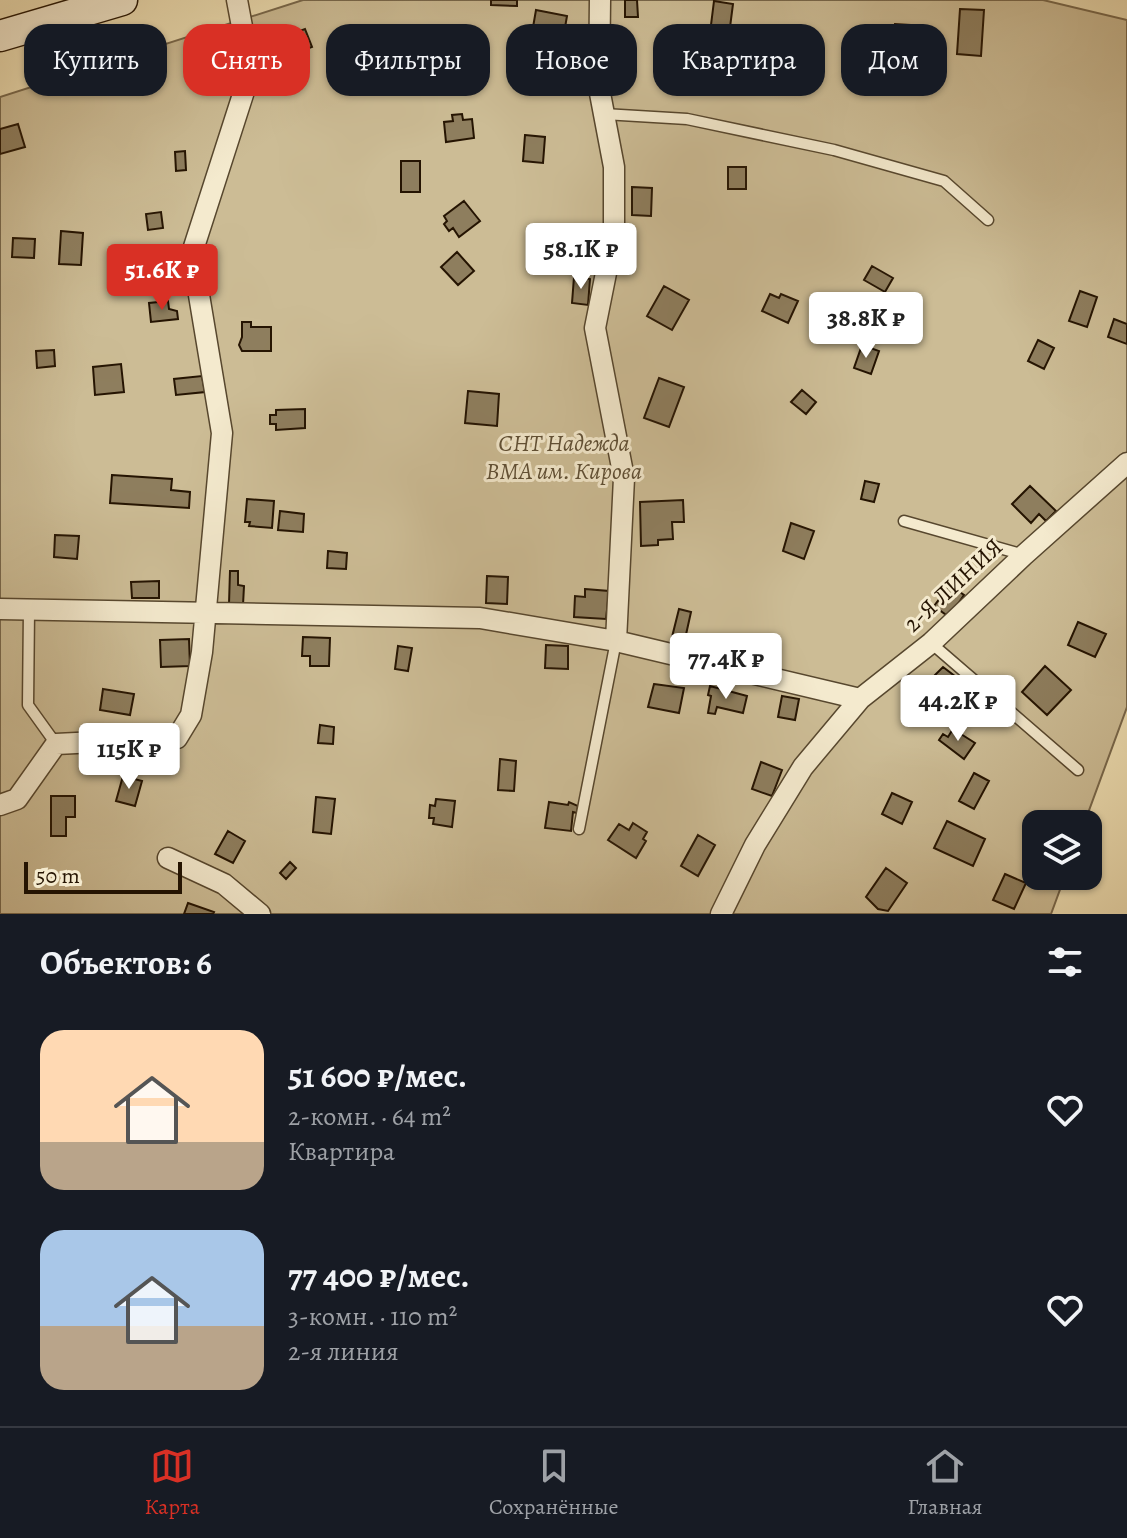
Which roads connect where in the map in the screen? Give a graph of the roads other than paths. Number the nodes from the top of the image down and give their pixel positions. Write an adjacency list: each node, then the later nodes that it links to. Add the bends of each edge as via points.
1 (122, 0): 4 (main road)
2 (237, 0): 12 (street, via 249,64 247,82 192,253 222,433)
3 (600, 0): 5 (street, via 599,88)
4 (0, 36)
5 (604, 114): 6 (lane, via 687,119 834,150 944,181); 13 (street, via 614,167 614,233 595,328 624,478)
6 (988, 220)
7 (1127, 463): 9 (street, 2-Я ЛИНИЯ)
8 (904, 521): 9 (lane)
9 (1024, 555): 14 (street, 2-Я ЛИНИЯ)
10 (0, 609): 11 (street)
11 (29, 610): 12 (street); 16 (lane, via 28,705)
12 (205, 614): 13 (street, via 480,618); 16 (street, via 191,715 177,738)
13 (616, 641): 15 (street); 19 (lane)
14 (931, 643): 15 (street, 2-Я ЛИНИЯ); 17 (lane)
15 (860, 699): 22 (street, 2-Я ЛИНИЯ, via 803,767)
16 (56, 744): 18 (street, via 17,799)
17 (1078, 770)
18 (0, 805)
19 (579, 829)
20 (168, 858): 21 (street, via 224,884)
21 (260, 914)
22 (721, 914)

